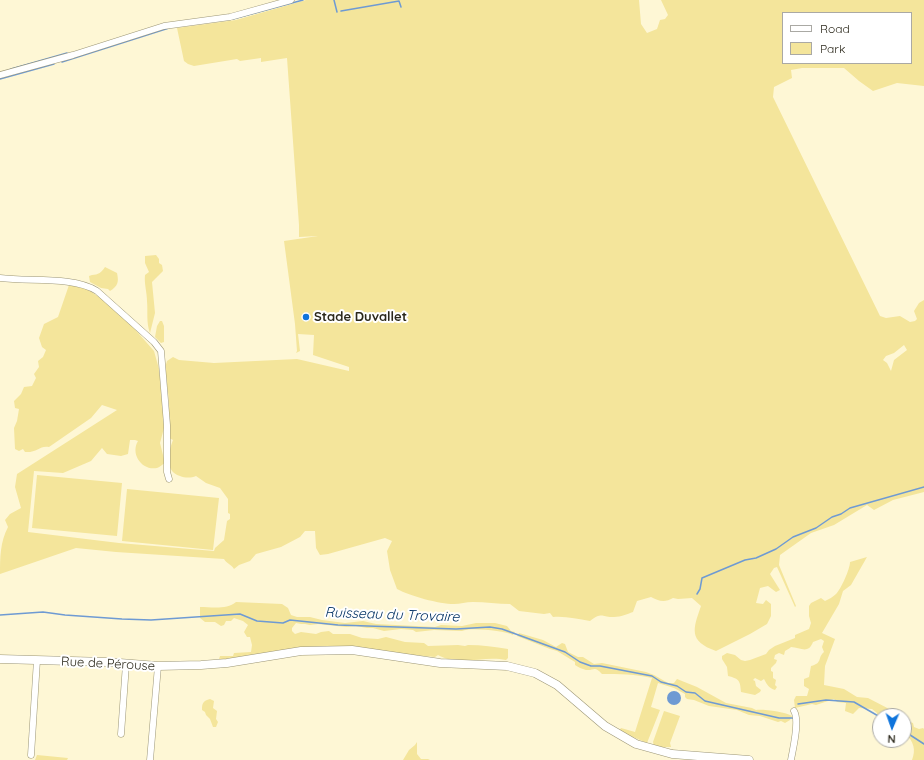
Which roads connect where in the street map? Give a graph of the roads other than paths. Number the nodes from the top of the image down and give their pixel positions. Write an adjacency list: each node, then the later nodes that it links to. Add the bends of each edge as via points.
1 (291, 0): 2 (street, via 230,17 164,26)
2 (0, 75)
3 (0, 278): 4 (street, via 76,283 91,287 154,342 161,351)
4 (168, 479)
5 (0, 659): 6 (street, Rue de Pérouse)
6 (37, 660): 7 (street, Rue de Pérouse); 11 (street)
7 (126, 664): 8 (street, Rue de Pérouse); 10 (street)
8 (158, 666): 12 (street); 13 (street, Rue de Pérouse, via 216,665 301,651 352,650 440,662 507,666 535,673 552,682 605,726 636,744 672,754)
9 (794, 711): 14 (street, via 796,723)
10 (121, 734)
11 (31, 754)
12 (150, 760)
13 (749, 760)
14 (791, 760)

